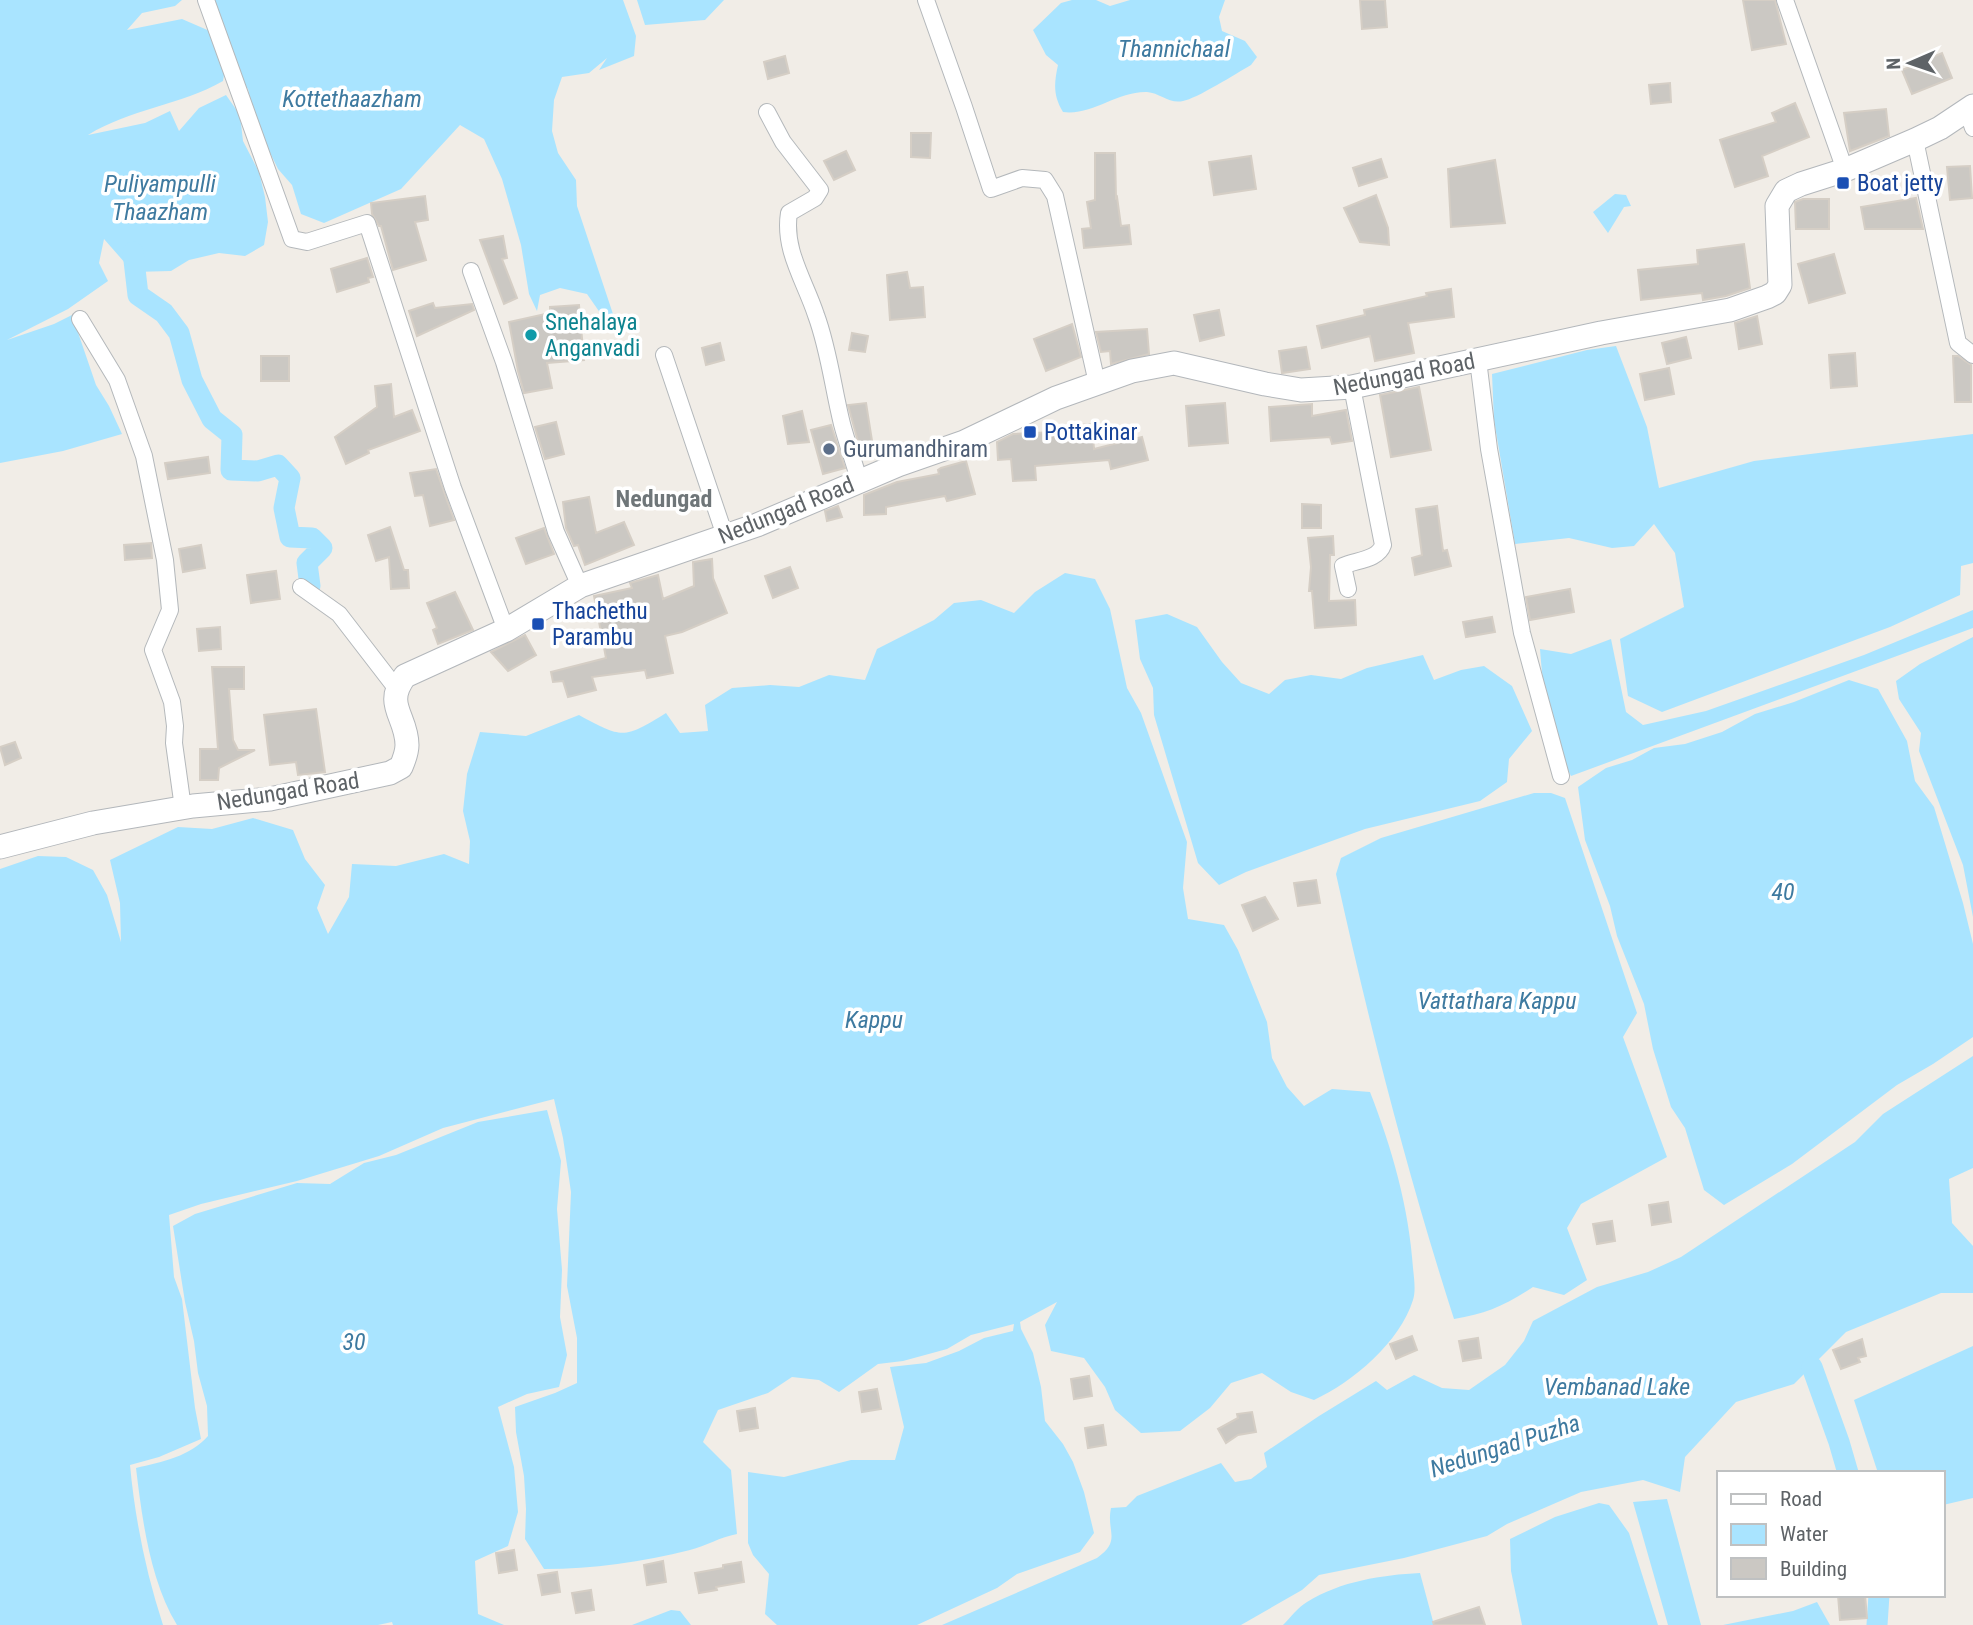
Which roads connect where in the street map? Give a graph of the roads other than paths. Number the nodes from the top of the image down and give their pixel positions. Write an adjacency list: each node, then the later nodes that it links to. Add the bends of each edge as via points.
1 (206, 0): 20 (street, via 292,239 307,242 367,223 453,488)
2 (926, 0): 13 (street, via 990,189 1022,178 1045,180 1055,196)
3 (1785, 0): 7 (street)
4 (767, 112): 15 (street, via 783,142 820,190 789,213 786,227 790,252 816,315)
5 (1971, 115): 6 (main road, Nedungad Road)
6 (1915, 140): 7 (main road, Nedungad Road); 11 (street, via 1958,343)
7 (1845, 170): 12 (main road, Nedungad Road, via 1786,191 1777,206 1780,285 1768,298 1730,310 1601,332)
8 (471, 271): 17 (street, via 556,532)
9 (80, 319): 23 (street, via 117,380 144,456 170,610 153,650 172,702)
10 (664, 355): 16 (street)
11 (1973, 355)
12 (1478, 360): 14 (main road, Nedungad Road); 22 (street, via 1522,633)
13 (1097, 383): 14 (main road, Nedungad Road, via 1174,363 1301,390); 15 (main road, Nedungad Road, via 964,442)
14 (1352, 387): 19 (street, via 1383,545 1376,555 1343,566)
15 (859, 480): 16 (main road, Nedungad Road)
16 (724, 536): 17 (main road, Nedungad Road)
17 (580, 586): 20 (main road, Nedungad Road)
18 (302, 587): 21 (street, via 339,614)
19 (1348, 589)
20 (506, 630): 21 (main road, Nedungad Road, via 405,676)
21 (396, 688): 23 (main road, Nedungad Road, via 395,701 407,742 401,767 270,799)
22 (1562, 776)
23 (183, 807): 24 (main road, Nedungad Road, via 93,823)
24 (0, 847)

